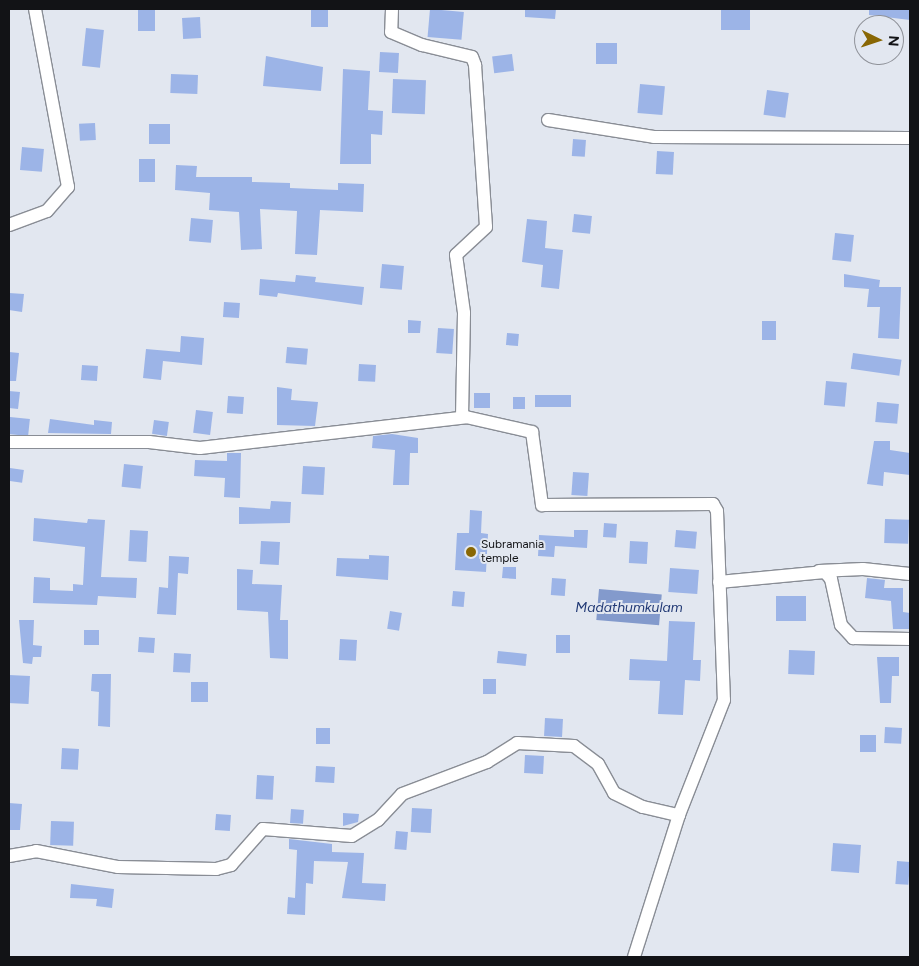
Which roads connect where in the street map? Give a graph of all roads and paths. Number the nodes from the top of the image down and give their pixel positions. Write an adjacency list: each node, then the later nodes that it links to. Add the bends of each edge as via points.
1 (35, 9): 5 (street, via 68,187 47,211)
2 (392, 9): 6 (street, via 391,32 422,45 472,57 475,65 486,227 456,255 464,313)
3 (548, 120): 4 (street, via 654,137)
4 (910, 138)
5 (9, 225)
6 (462, 417): 7 (street, via 200,448 149,442); 10 (street, via 532,432 542,505 713,504 718,511)
7 (9, 442)
8 (819, 571): 9 (street, via 863,569); 10 (street); 11 (street, via 831,579 841,625 853,638)
9 (910, 574)
10 (719, 582): 12 (street, via 724,700)
11 (910, 639)
12 (679, 815): 13 (street, via 614,793 598,764 574,746 517,743 487,762 402,794 378,820 352,836 263,829 231,865 216,869 118,867 36,851); 14 (street)
13 (9, 856)
14 (634, 957)

